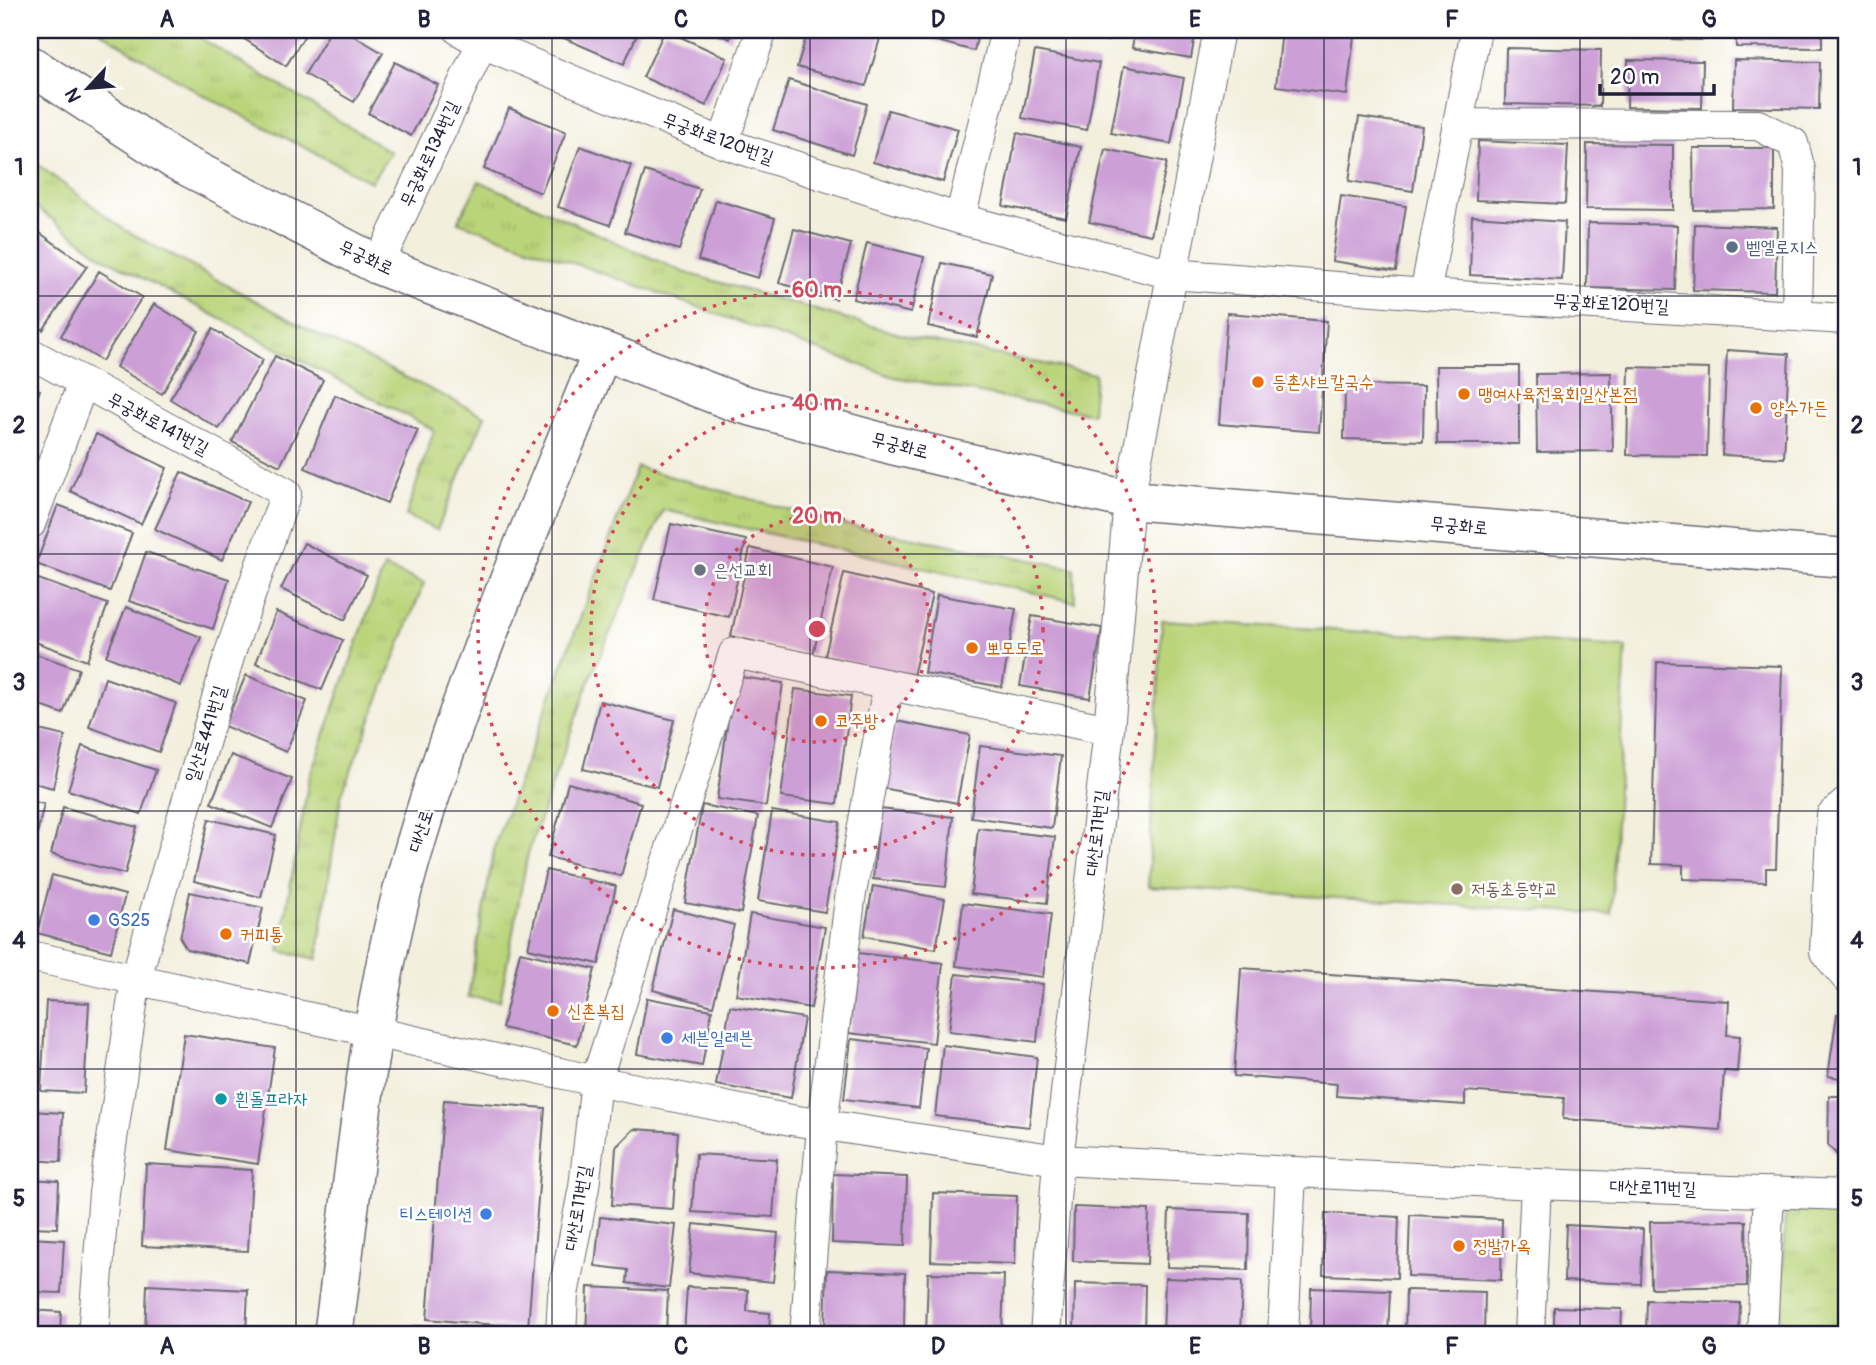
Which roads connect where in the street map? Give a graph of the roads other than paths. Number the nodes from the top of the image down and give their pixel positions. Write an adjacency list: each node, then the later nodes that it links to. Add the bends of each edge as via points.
1 (762, 30): 8 (street)
2 (1006, 30): 9 (street)
3 (1219, 30): 11 (street)
4 (1476, 30): 7 (street)
5 (476, 34): 8 (street, 무궁화로120번길); 10 (street, 무궁화로134번길)
6 (30, 65): 10 (main road, 무궁화로, via 175,160)
7 (1458, 124): 12 (street); 13 (street, via 1758,125 1793,144 1800,170)
8 (723, 143): 9 (street, 무궁화로120번길)
9 (960, 219): 11 (street, 무궁화로120번길)
10 (378, 265): 15 (main road, 무궁화로)
11 (1172, 274): 12 (street, 무궁화로120번길); 19 (street)
12 (1425, 294): 13 (street, 무궁화로120번길)
13 (1797, 314): 14 (street, 무궁화로120번길)
14 (1846, 319)
15 (601, 352): 19 (main road, 무궁화로, via 748,406); 28 (main road, 대산로, via 463,701 409,868)
16 (30, 353): 17 (street, 무궁화로141번길)
17 (83, 383): 18 (street, 무궁화로141번길); 20 (street)
18 (286, 493): 27 (street, 일산로441번길, via 231,650)
19 (1129, 500): 21 (main road, 무궁화로); 23 (street)
20 (30, 524)
21 (1846, 558)
22 (888, 686): 23 (street, 대산로11번길); 29 (street, 대산로11번길, via 734,653); 30 (street, via 850,899)
23 (1109, 730): 31 (street, 대산로11번길)
24 (1846, 803): 26 (street, via 1832,816 1825,952)
25 (30, 956): 27 (street)
26 (1846, 977)
27 (136, 978): 28 (street); 36 (street, 일산로441번길, via 104,1193)
28 (374, 1031): 29 (street, 대산로11번길); 37 (main road, 대산로)
29 (596, 1081): 30 (street, 대산로11번길); 38 (street, 대산로11번길)
30 (822, 1126): 31 (street, 대산로11번길); 39 (street)
31 (1058, 1160): 32 (street, 대산로11번길); 40 (street, 대산로11번길)
32 (1291, 1173): 33 (street, 대산로11번길); 41 (street)
33 (1536, 1184): 34 (street, 대산로11번길); 42 (street)
34 (1769, 1192): 35 (street, 대산로11번길); 43 (street)
35 (1846, 1195)
36 (93, 1335)
37 (333, 1335)
38 (561, 1335)
39 (805, 1335)
40 (1045, 1335)
41 (1283, 1335)
42 (1529, 1335)
43 (1762, 1335)

